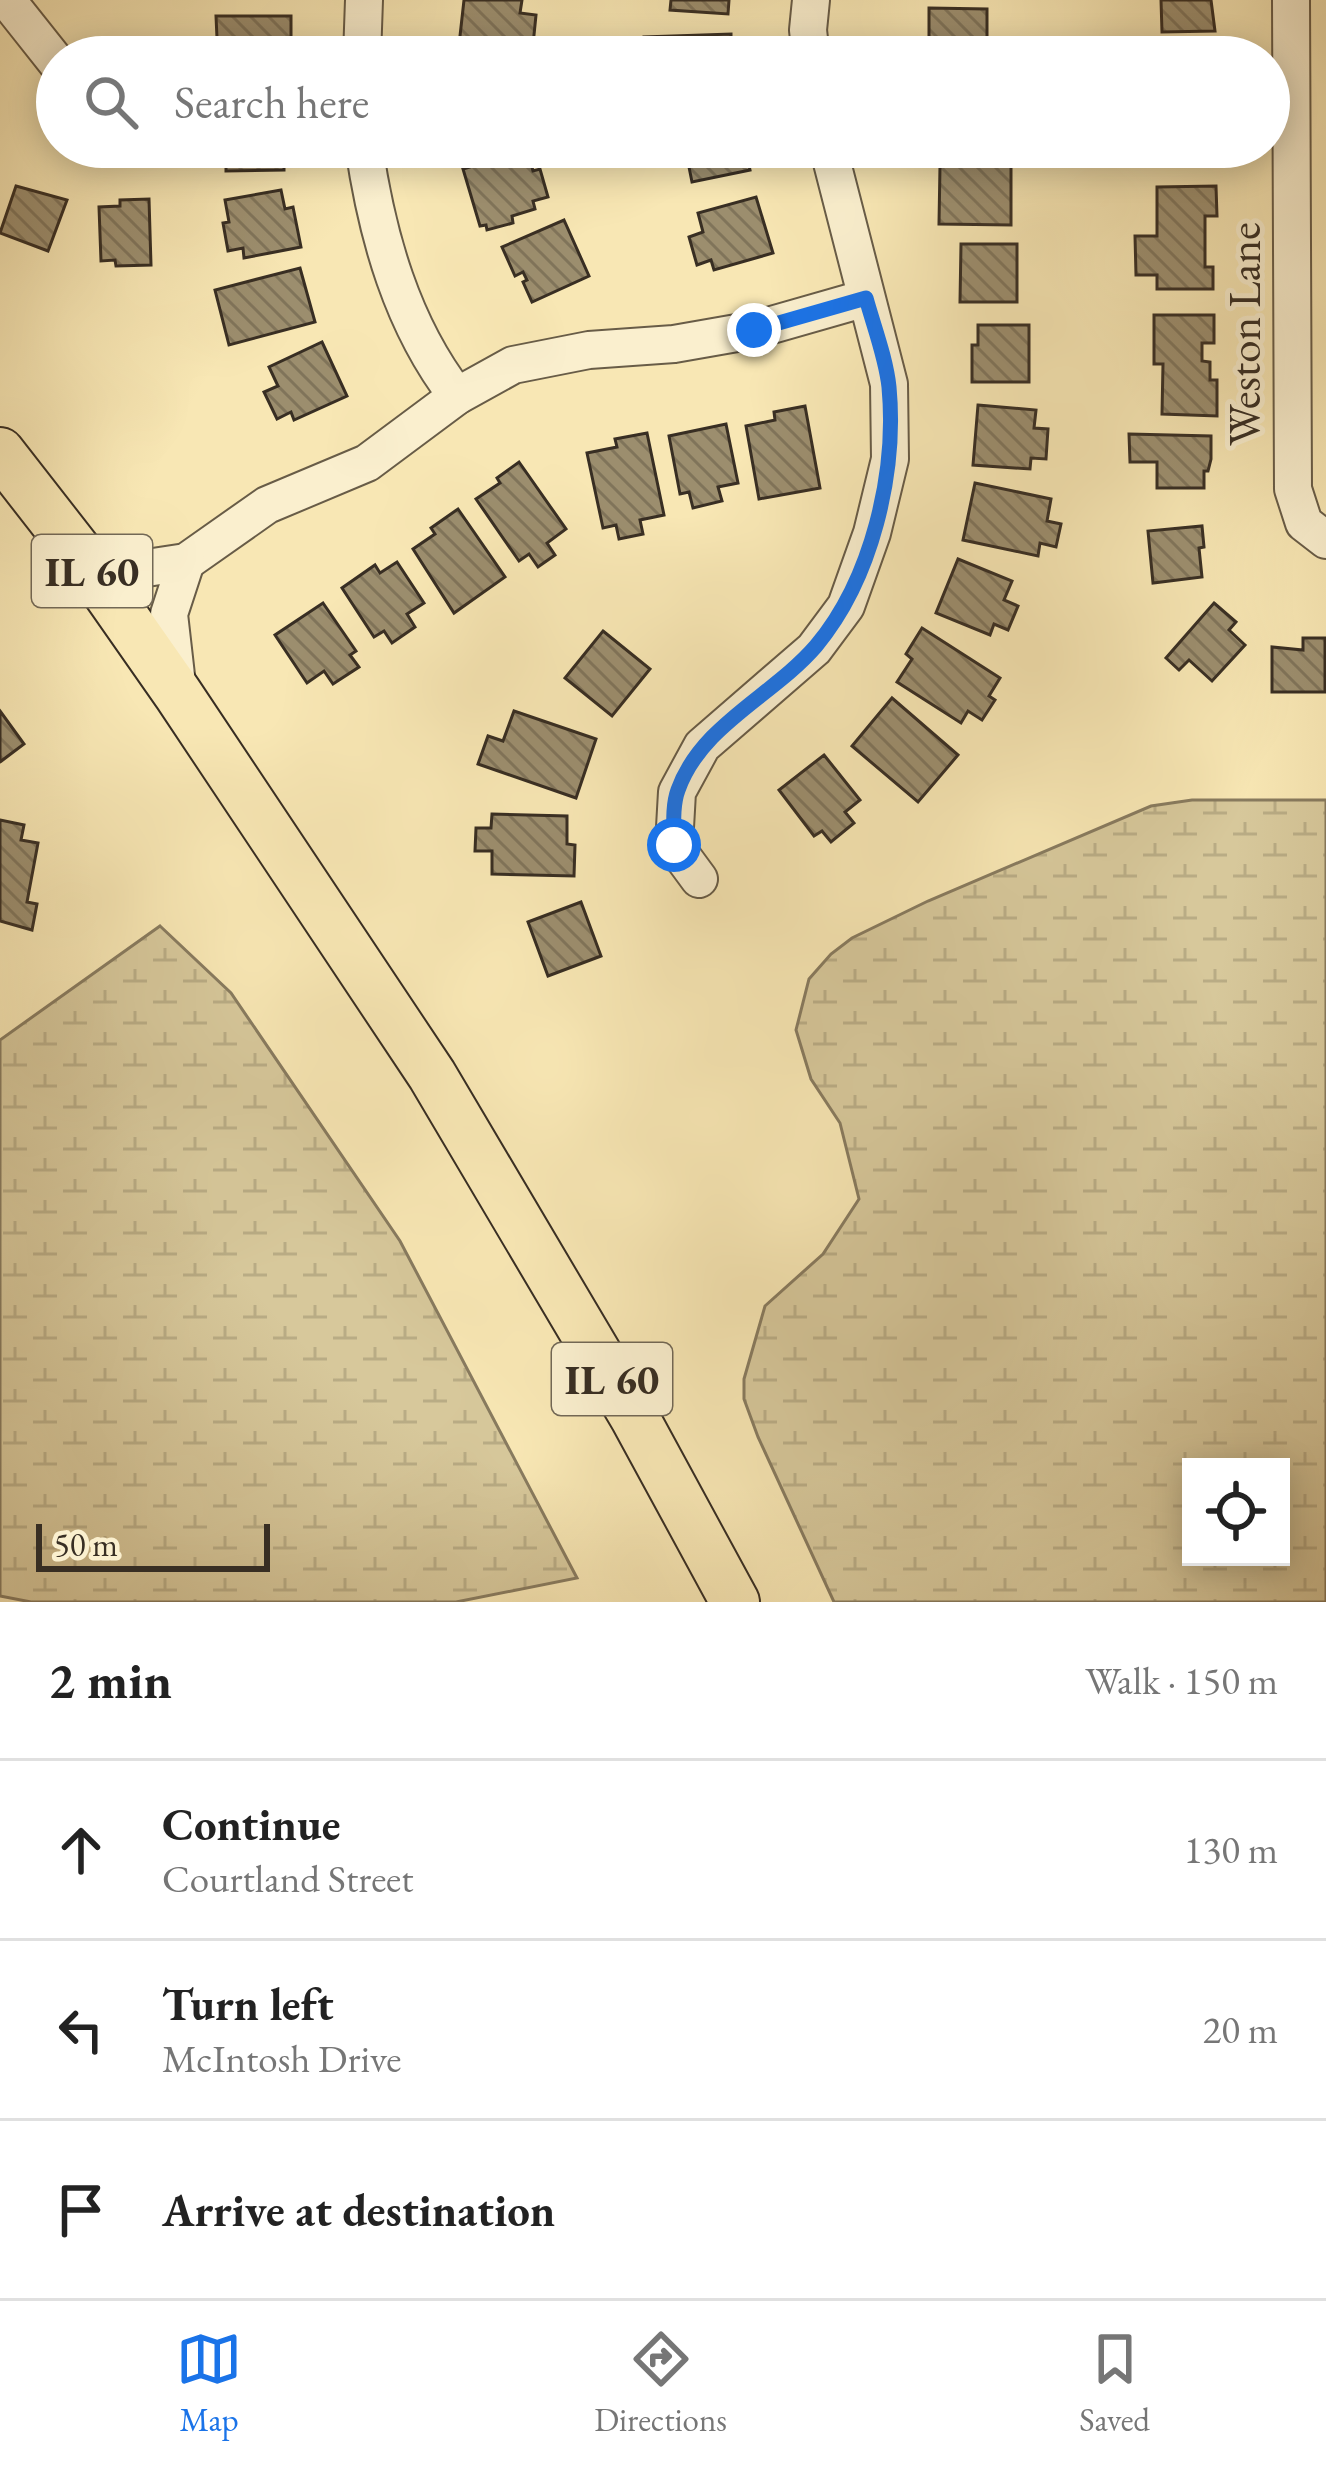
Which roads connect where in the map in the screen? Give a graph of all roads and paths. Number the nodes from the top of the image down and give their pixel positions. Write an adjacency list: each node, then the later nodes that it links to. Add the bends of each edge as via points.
1 (7, 0): 7 (street)
2 (364, 0): 5 (street)
3 (811, 0): 6 (street)
4 (1291, 0): 10 (street, Weston Lane)
5 (363, 36)
6 (809, 36)
7 (36, 37)
8 (367, 168): 12 (street, via 400,293 430,363)
9 (833, 168): 11 (street)
10 (1309, 180): 14 (street, Weston Lane, via 1293,489)
11 (866, 298): 12 (street, via 754,330 513,365); 18 (street, via 889,384 890,459 872,533 846,606 778,680 701,746 676,793 674,845)
12 (457, 396): 16 (street, via 367,463 267,506)
13 (0, 452): 15 (main road, IL 60)
14 (1315, 531)
15 (86, 561): 16 (street, via 140,569); 17 (main road, IL 60)
16 (186, 562): 17 (street, via 169,614)
17 (178, 694): 19 (main road, IL 60, via 431,1075)
18 (699, 879)
19 (735, 1602)

